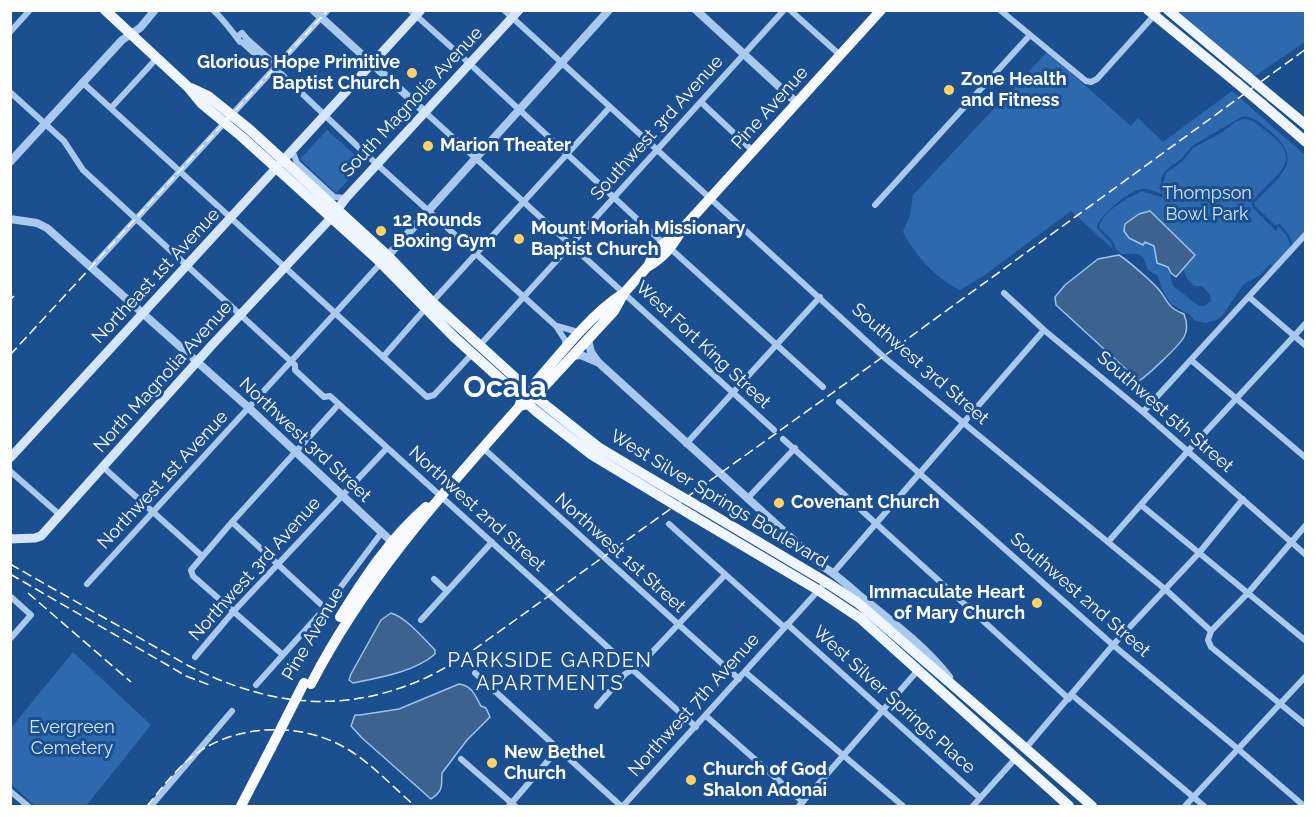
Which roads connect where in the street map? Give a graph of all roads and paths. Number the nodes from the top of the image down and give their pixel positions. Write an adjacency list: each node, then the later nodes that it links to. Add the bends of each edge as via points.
1 (30, 10): 19 (street)
2 (105, 10): 20 (main road, West Silver Springs Boulevard)
3 (155, 10): 20 (street)
4 (213, 10): 28 (street)
5 (313, 10): 18 (street)
6 (328, 10): 18 (street)
7 (504, 10): 17 (street, Southwest 3rd Street)
8 (784, 10): 22 (street, Southwest 3rd Avenue)
9 (790, 10): 23 (street)
10 (881, 10): 23 (highway, Pine Avenue)
11 (1000, 10): 21 (street)
12 (1168, 10): 40 (main road, bridge)
13 (697, 11): 22 (street)
14 (416, 12): 25 (main road, Northeast 1st Avenue); 27 (street)
15 (605, 12): 26 (street)
16 (1154, 12): 21 (street, via 1091,82); 41 (main road, bridge)
17 (516, 14): 26 (street, Southwest 3rd Street); 27 (main road, South Magnolia Avenue)
18 (321, 18): 25 (street); 28 (street)
19 (10, 32)
20 (130, 34): 24 (main road, West Silver Springs Boulevard); 29 (street)
21 (1030, 34): 55 (street)
22 (744, 55): 31 (street, Southwest 3rd Avenue); 32 (street)
23 (840, 55): 32 (highway, Pine Avenue)
24 (156, 57): 34 (street); 38 (main road, West Silver Springs Boulevard, via 188,87 208,96)
25 (372, 63): 36 (street); 37 (main road, Northeast 1st Avenue)
26 (562, 63): 33 (street, Southwest 3rd Street); 35 (street)
27 (470, 64): 35 (street); 36 (main road, South Magnolia Avenue)
28 (274, 68): 37 (street); 38 (street)
29 (82, 82): 34 (street); 39 (street)
30 (10, 92): 39 (street, Northwest 2nd Street)
31 (702, 103): 43 (street, Southwest 3rd Avenue); 44 (street)
32 (797, 103): 44 (highway, Pine Avenue)
33 (610, 107): 43 (street, Southwest 3rd Street); 45 (street)
34 (111, 108): 50 (street)
35 (519, 110): 45 (street); 46 (street)
36 (426, 113): 46 (street, West Fort King Street); 49 (main road, South Magnolia Avenue)
37 (325, 115): 42 (main road, Northeast 1st Avenue); 49 (street)
38 (228, 119): 48 (main road, West Silver Springs Boulevard); 50 (street)
39 (45, 124): 47 (street); 59 (street, Northwest 2nd Street, via 64,141 83,170)
40 (1305, 125)
41 (1305, 142)
42 (292, 150): 48 (main road, Northeast 1st Avenue); 52 (street, via 297,163 334,197)
43 (658, 150): 51 (street, Southwest 3rd Avenue); 53 (street, Southwest 3rd Street)
44 (753, 151): 53 (highway, Pine Avenue)
45 (567, 154): 51 (street); 54 (street)
46 (476, 159): 54 (street, West Fort King Street); 56 (street)
47 (10, 162)
48 (280, 164): 57 (main road, West Silver Springs Boulevard); 60 (main road, Northeast 1st Avenue)
49 (377, 164): 52 (main road, South Magnolia Avenue); 56 (street)
50 (179, 172): 59 (street); 60 (street)
51 (615, 197): 62 (street, Southwest 3rd Avenue); 63 (street)
52 (346, 198): 57 (main road, South Magnolia Avenue)
53 (710, 198): 63 (highway, Pine Avenue); 72 (street, Southwest 3rd Street)
54 (523, 202): 62 (street, West Fort King Street); 64 (street)
55 (875, 205)
56 (429, 211): 64 (street); 65 (street)
57 (334, 214): 65 (main road, West Silver Springs Boulevard); 68 (main road, North Magnolia Avenue)
58 (10, 219): 67 (street, Northwest 3rd Street, via 47,228)
59 (136, 219): 66 (street, Northwest 2nd Street); 67 (street)
60 (231, 219): 66 (main road, Northeast 1st Avenue); 68 (street)
61 (1305, 237): 73 (street)
62 (570, 245): 69 (street, West Fort King Street); 71 (street, Southwest 3rd Avenue)
63 (667, 246): 69 (highway, Pine Avenue, via 663,258 648,266); 84 (street)
64 (476, 253): 71 (street); 74 (street)
65 (385, 260): 74 (main road, West Silver Springs Boulevard); 74 (main road, West Silver Springs Boulevard, via 404,286); 76 (street, Northwest 1st Avenue)
66 (188, 265): 75 (main road, Northeast 1st Avenue); 77 (street, Northwest 2nd Street)
67 (92, 267): 75 (street, Northwest 3rd Street)
68 (284, 267): 76 (street); 77 (main road, North Magnolia Avenue)
69 (624, 293): 81 (highway, Pine Avenue, via 614,311); 94 (street, West Fort King Street)
70 (1004, 293): 80 (street, Southwest 5th Street)
71 (523, 296): 79 (street); 83 (street, Southwest 3rd Avenue)
72 (820, 297): 84 (street); 101 (street, Southwest 3rd Street, via 918,387)
73 (1249, 297): 82 (street); 89 (street)
74 (429, 305): 83 (main road, West Silver Springs Boulevard); 87 (main road, West Silver Springs Boulevard); 88 (street)
75 (144, 314): 90 (street, Northwest 3rd Street); 110 (main road, Northeast 1st Avenue)
76 (336, 314): 88 (street); 91 (street, Northwest 1st Avenue)
77 (241, 315): 90 (main road, North Magnolia Avenue); 91 (street, Northwest 2nd Street)
78 (1305, 323): 82 (street)
79 (556, 326): 81 (street); 86 (street)
80 (1044, 330): 100 (street, Southwest 5th Street); 101 (street, Northwest 7th Avenue)
81 (584, 336): 86 (highway, Pine Avenue); 92 (street)
82 (1293, 336): 85 (street); 95 (street)
83 (480, 345): 96 (main road, West Silver Springs Boulevard)
84 (777, 346): 93 (street); 94 (street)
85 (1305, 346)
86 (570, 352): 92 (street); 96 (highway, Pine Avenue)
87 (472, 354): 88 (street, via 434,395 427,397); 96 (main road, West Silver Springs Boulevard)
88 (383, 357)
89 (1191, 360): 95 (street); 100 (street)
90 (197, 361): 99 (street, Northwest 3rd Street); 112 (main road, North Magnolia Avenue)
91 (292, 362): 98 (street, Northwest 2nd Street, via 295,370 324,396); 99 (street, Northwest 1st Avenue)
92 (598, 362): 104 (street)
93 (823, 387)
94 (733, 393): 102 (street, West Fort King Street); 104 (street)
95 (1237, 398): 109 (street); 111 (street)
96 (527, 399): 106 (highway, Pine Avenue); 138 (main road, West Silver Springs Boulevard, bridge, via 592,455)
97 (839, 402): 114 (street, Southwest 2nd Street)
98 (339, 404): 105 (street, Northwest 2nd Street); 108 (street)
99 (249, 408): 108 (street, Northwest 3rd Street); 120 (street, Northwest 1st Avenue)
100 (1143, 412): 109 (street, Southwest 5th Street)
101 (964, 422): 114 (street, Northwest 7th Avenue); 130 (street, Southwest 3rd Street)
102 (774, 430)
103 (783, 439): 107 (street)
104 (686, 444): 117 (street)
105 (387, 448): 115 (street, Northwest 3rd Avenue); 116 (street, Northwest 2nd Street)
106 (483, 448): 116 (highway, Pine Avenue); 147 (street, Northwest 1st Street)
107 (795, 448): 117 (street); 123 (street)
108 (295, 452): 115 (street, Northwest 3rd Street); 122 (street)
109 (1188, 452): 118 (street, Southwest 5th Street); 119 (street)
110 (10, 458)
111 (1305, 458)
112 (103, 467): 120 (street); 121 (main road, North Magnolia Avenue)
113 (10, 471): 121 (street)
114 (919, 474): 123 (street, Northwest 7th Avenue); 152 (street, Southwest 2nd Street)
115 (343, 495): 126 (street, Northwest 3rd Street); 135 (street, Northwest 3rd Avenue)
116 (440, 495): 128 (highway, Pine Avenue); 129 (street, Northwest 2nd Street); 161 (highway, Pine Avenue, via 363,595)
117 (747, 499): 138 (street, via 822,566)
118 (1243, 499): 131 (street, Southwest 5th Street); 132 (street)
119 (1141, 505): 130 (street); 132 (street)
120 (154, 512): 134 (street); 139 (street, Northwest 1st Avenue)
121 (60, 515): 127 (main road, North Magnolia Avenue, via 41,536)
122 (232, 522): 134 (street); 135 (street)
123 (877, 523): 138 (street, Northwest 7th Avenue); 164 (street)
124 (669, 524): 136 (street, West Silver Springs Place)
125 (1305, 525): 131 (street)
126 (382, 532): 128 (street, Northwest 3rd Street); 144 (street)
127 (12, 537)
128 (392, 542): 161 (highway, Pine Avenue, via 351,600)
129 (492, 542): 141 (street); 156 (street, Northwest 2nd Street)
130 (1108, 542): 140 (street, Southwest 3rd Street)
131 (1291, 543): 133 (street, Southwest 5th Street); 142 (street)
132 (1199, 553): 140 (street); 142 (street)
133 (1305, 555)
134 (202, 556): 145 (street, via 191,570 193,576)
135 (278, 563): 144 (street); 145 (street, Northwest 3rd Avenue)
136 (725, 575): 147 (street); 148 (street, West Silver Springs Place)
137 (434, 579): 141 (street)
138 (826, 581): 148 (street, Northwest 7th Avenue); 155 (main road, West Silver Springs Boulevard, via 860,618); 163 (street, via 928,654)
139 (87, 584)
140 (1166, 590): 149 (street, Southwest 3rd Street); 152 (street)
141 (447, 591): 146 (street)
142 (1248, 593): 149 (street); 151 (street)
143 (10, 596): 150 (street, via 32,615)
144 (325, 608): 153 (street)
145 (233, 612): 153 (street); 154 (street, Northwest 3rd Avenue)
146 (421, 620)
147 (678, 625): 156 (street); 160 (street, Northwest 1st Street)
148 (785, 626): 157 (street, Northwest 7th Avenue); 167 (street, West Silver Springs Place)
149 (1211, 631): 165 (street, Southwest 3rd Street, via 1211,647)
150 (10, 639)
151 (1305, 641)
152 (1113, 645): 164 (street); 176 (street, Southwest 2nd Street)
153 (283, 655): 162 (street)
154 (195, 657)
155 (922, 665): 163 (main road, West Silver Springs Boulevard); 167 (street); 168 (main road, West Silver Springs Boulevard)
156 (633, 670): 166 (street); 172 (street, Northwest 2nd Street)
157 (745, 672): 160 (street, Northwest 7th Avenue); 177 (street)
158 (476, 673): 174 (street)
159 (1305, 676): 165 (street)
160 (739, 679): 170 (street, Northwest 7th Avenue)
161 (308, 684): 173 (highway, Pine Avenue, bridge)
162 (256, 685)
163 (960, 692): 175 (main road, West Silver Springs Boulevard)
164 (1071, 697): 175 (street); 182 (street)
165 (1280, 702): 171 (street, Southwest 3rd Street); 176 (street)
166 (597, 706)
167 (884, 710): 177 (street); 183 (street, West Silver Springs Place)
168 (962, 710): 175 (main road, via 1007,746); 179 (main road, West Silver Springs Boulevard)
169 (232, 711): 188 (street)
170 (706, 716): 172 (street, Northwest 7th Avenue); 184 (street)
171 (1305, 725)
172 (696, 727): 191 (street, Northwest 7th Avenue)
173 (275, 749): 189 (highway, Pine Avenue); 190 (highway, Pine Avenue)
174 (558, 749): 186 (street); 191 (street)
175 (1024, 749): 181 (main road, West Silver Springs Boulevard)
176 (1239, 749): 182 (street); 198 (street, Southwest 2nd Street)
177 (845, 756): 184 (street); 185 (street)
178 (461, 759): 186 (street)
179 (1015, 759): 181 (main road, via 1026,758); 183 (street); 194 (main road, West Silver Springs Boulevard)
180 (10, 791): 187 (street)
181 (1076, 794): 195 (main road, West Silver Springs Boulevard)
182 (1193, 797): 196 (street); 197 (street)
183 (981, 798): 193 (street)
184 (801, 804)
185 (894, 804): 192 (street)
186 (512, 805)
187 (28, 807)
188 (151, 807)
189 (241, 807)
190 (249, 807)
191 (622, 807)
192 (903, 807)
193 (973, 807)
194 (1069, 807)
195 (1092, 807)
196 (1185, 807)
197 (1204, 807)
198 (1304, 807)

